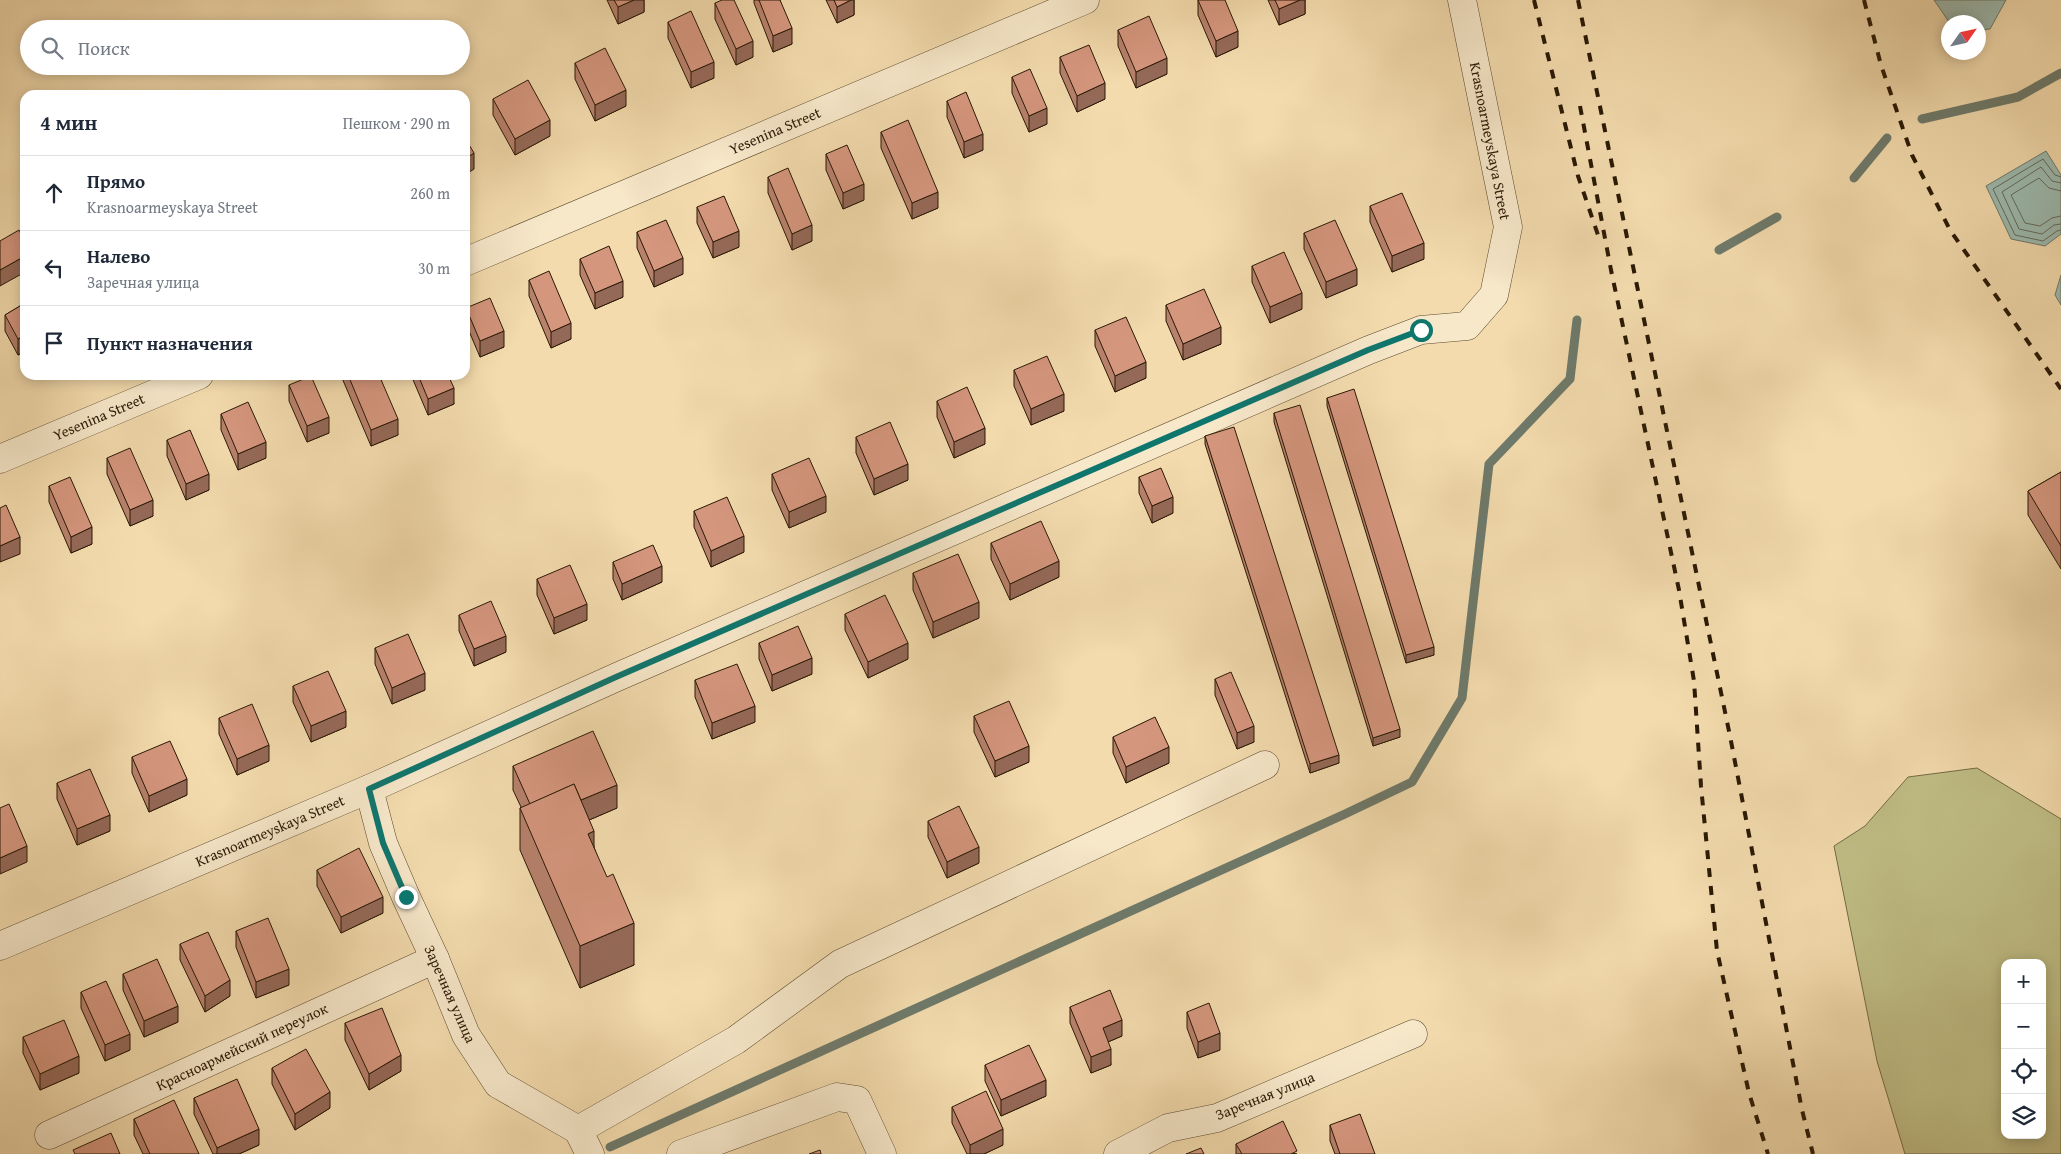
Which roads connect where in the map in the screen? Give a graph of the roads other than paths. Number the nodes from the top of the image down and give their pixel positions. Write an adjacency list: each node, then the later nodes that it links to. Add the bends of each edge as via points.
1 (1084, 0): 3 (street, Yesenina Street)
2 (1462, 0): 7 (street, Krasnoarmeyskaya Street, via 1508,227 1494,294 1467,326 1421,330 1368,350 616,677)
3 (470, 260)
4 (187, 380): 5 (street, Yesenina Street)
5 (0, 459)
6 (1265, 765): 12 (street, via 840,964 736,1040)
7 (369, 789): 8 (street, Krasnoarmeyskaya Street); 9 (street, Заречная улица, via 383,843)
8 (0, 946)
9 (435, 959): 11 (street, Красноармейский переулок); 12 (street, Заречная улица, via 466,1035 498,1084)
10 (1413, 1034): 15 (street, Заречная улица, via 1218,1118 1168,1128)
11 (49, 1135)
12 (584, 1142)
13 (681, 1154): 14 (street, via 837,1096 857,1100)
14 (882, 1154)
15 (1118, 1154)

